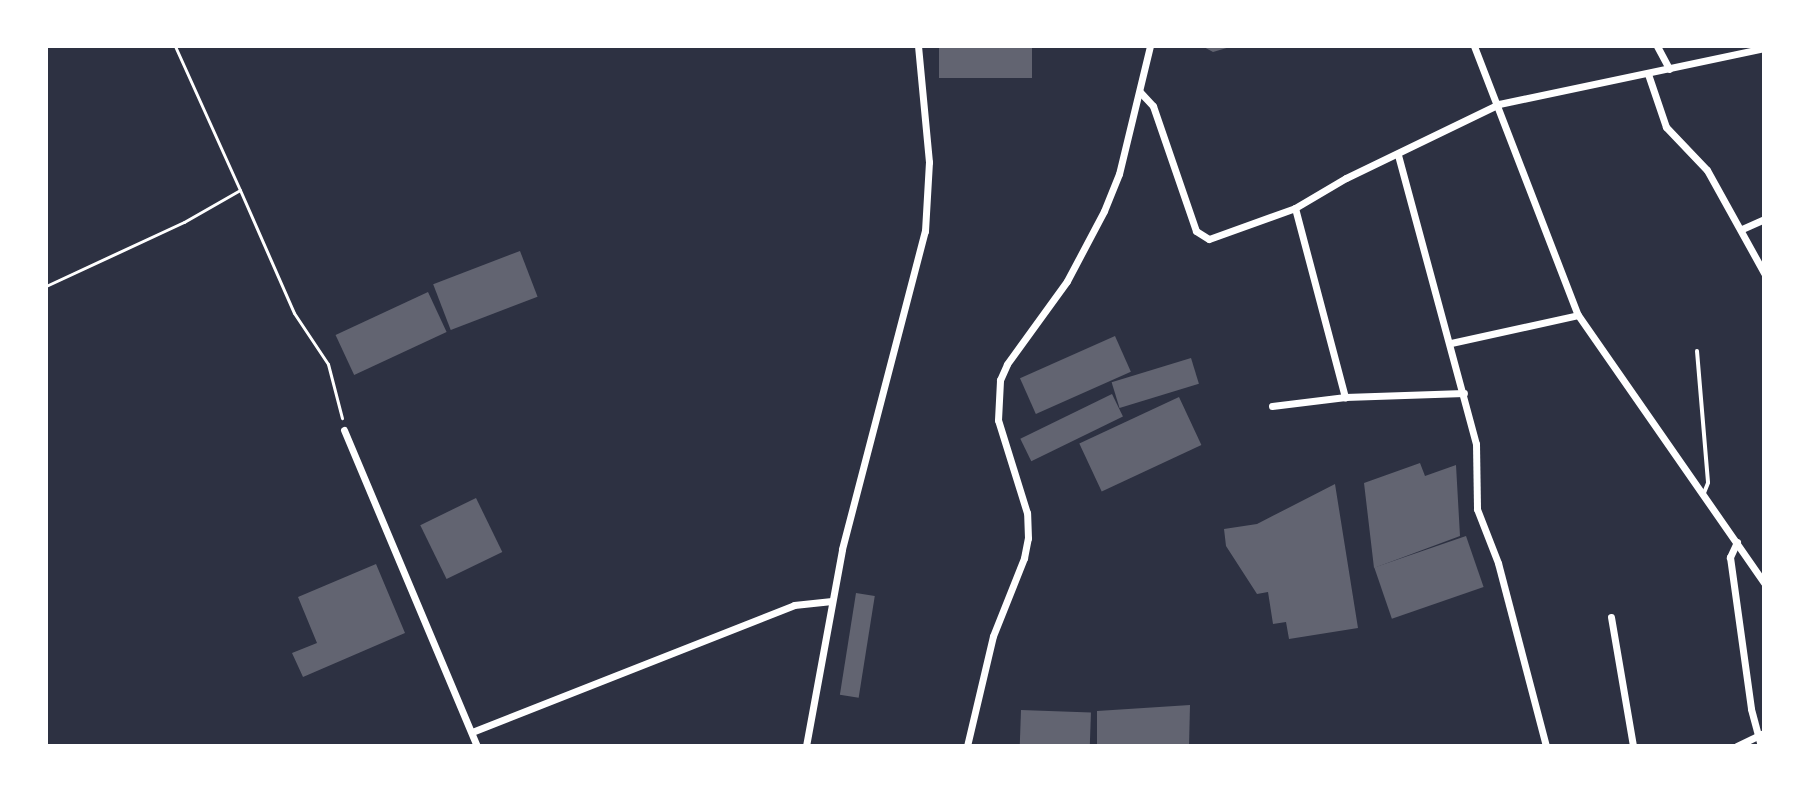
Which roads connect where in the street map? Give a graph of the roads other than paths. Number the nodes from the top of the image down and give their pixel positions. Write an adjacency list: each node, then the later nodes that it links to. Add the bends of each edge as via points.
1 (918, 46): 25 (street, via 929,162 925,231)
2 (1150, 46): 8 (street)
3 (1474, 46): 9 (street)
4 (1657, 46): 6 (street)
5 (1764, 48): 6 (street)
6 (1669, 69): 7 (street)
7 (1648, 74): 9 (street); 13 (street, via 1666,127 1707,170)
8 (1140, 92): 11 (street, via 1153,106 1200,235 1215,238); 31 (street, via 1119,174 1086,248 1000,380 998,420 1027,513 1028,538 993,636)
9 (1499, 104): 10 (street); 15 (street)
10 (1398, 155): 11 (street); 16 (street)
11 (1295, 208): 19 (street)
12 (1764, 219): 13 (street)
13 (1742, 229): 14 (street)
14 (1764, 273)
15 (1578, 315): 16 (street); 22 (street)
16 (1451, 343): 18 (street)
17 (1697, 351): 22 (lane, via 1708,483)
18 (1464, 393): 19 (street); 32 (street, via 1476,444 1477,509 1498,563)
19 (1345, 397): 20 (street)
20 (1272, 406)
21 (344, 430): 27 (street)
22 (1704, 493): 23 (street)
23 (1737, 542): 24 (street); 28 (street, via 1730,557 1751,709)
24 (1764, 583)
25 (832, 601): 27 (street, via 794,605); 30 (street)
26 (1611, 617): 33 (street)
27 (472, 732): 29 (street)
28 (1761, 734): 34 (street); 35 (street)
29 (477, 746)
30 (806, 746)
31 (967, 746)
32 (1546, 746)
33 (1633, 746)
34 (1737, 746)
35 (1761, 746)

